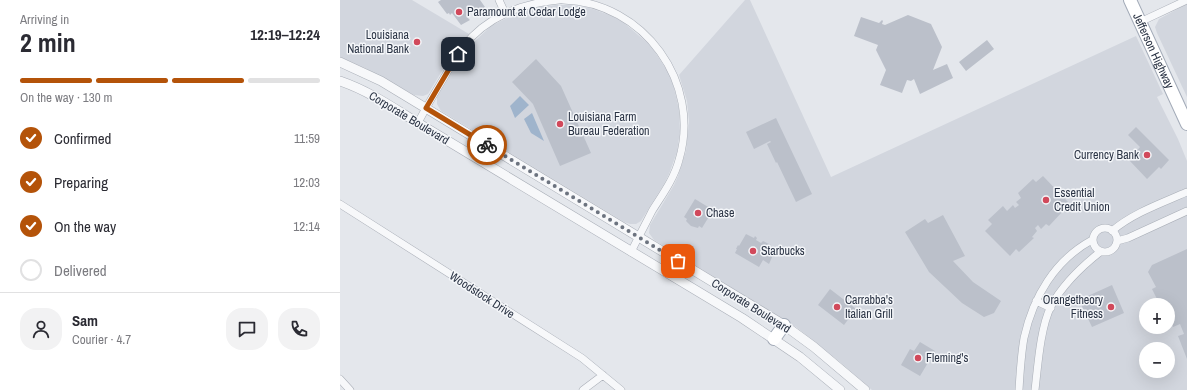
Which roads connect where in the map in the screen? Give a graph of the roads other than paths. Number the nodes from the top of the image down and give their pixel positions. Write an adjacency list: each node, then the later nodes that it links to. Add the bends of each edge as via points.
1 (499, 0): 6 (street)
2 (558, 0): 6 (street, via 524,6)
3 (563, 0): 17 (street, via 603,7 638,28 651,40 670,66 681,95 685,132 679,162)
4 (1130, 0): 7 (main road, Jefferson Highway)
5 (1187, 0): 7 (street)
6 (505, 13): 10 (street, via 480,30 463,47)
7 (1140, 22): 12 (main road, Jefferson Highway)
8 (340, 62): 10 (street, Corporate Boulevard, via 381,81)
9 (340, 81): 11 (street, Corporate Boulevard, via 387,103)
10 (426, 108): 11 (street); 17 (street, Corporate Boulevard)
11 (418, 123): 20 (street, Corporate Boulevard)
12 (1187, 124)
13 (1187, 192): 16 (street, via 1136,216)
14 (340, 204): 26 (street, Woodstock Drive, via 582,358)
15 (1187, 211): 19 (street)
16 (1112, 231): 18 (street, via 1101,228); 19 (street)
17 (638, 237): 20 (street); 24 (street, Corporate Boulevard)
18 (1092, 240): 21 (street, via 1094,247); 22 (street, via 1079,247 1060,264)
19 (1117, 241): 21 (street, via 1113,250)
20 (631, 252): 25 (street, Corporate Boulevard)
21 (1100, 252): 23 (street, via 1071,278)
22 (1036, 301): 23 (street); 33 (street, via 1024,339)
23 (1051, 308): 34 (street, via 1043,333)
24 (784, 325): 25 (main road); 32 (street, Corporate Boulevard)
25 (774, 339): 31 (street, Corporate Boulevard)
26 (603, 375): 29 (street); 30 (street, Woodstock Drive)
27 (340, 379): 28 (street)
28 (350, 390)
29 (582, 390)
30 (621, 390)
31 (840, 390)
32 (865, 390)
33 (1019, 390)
34 (1035, 390)

